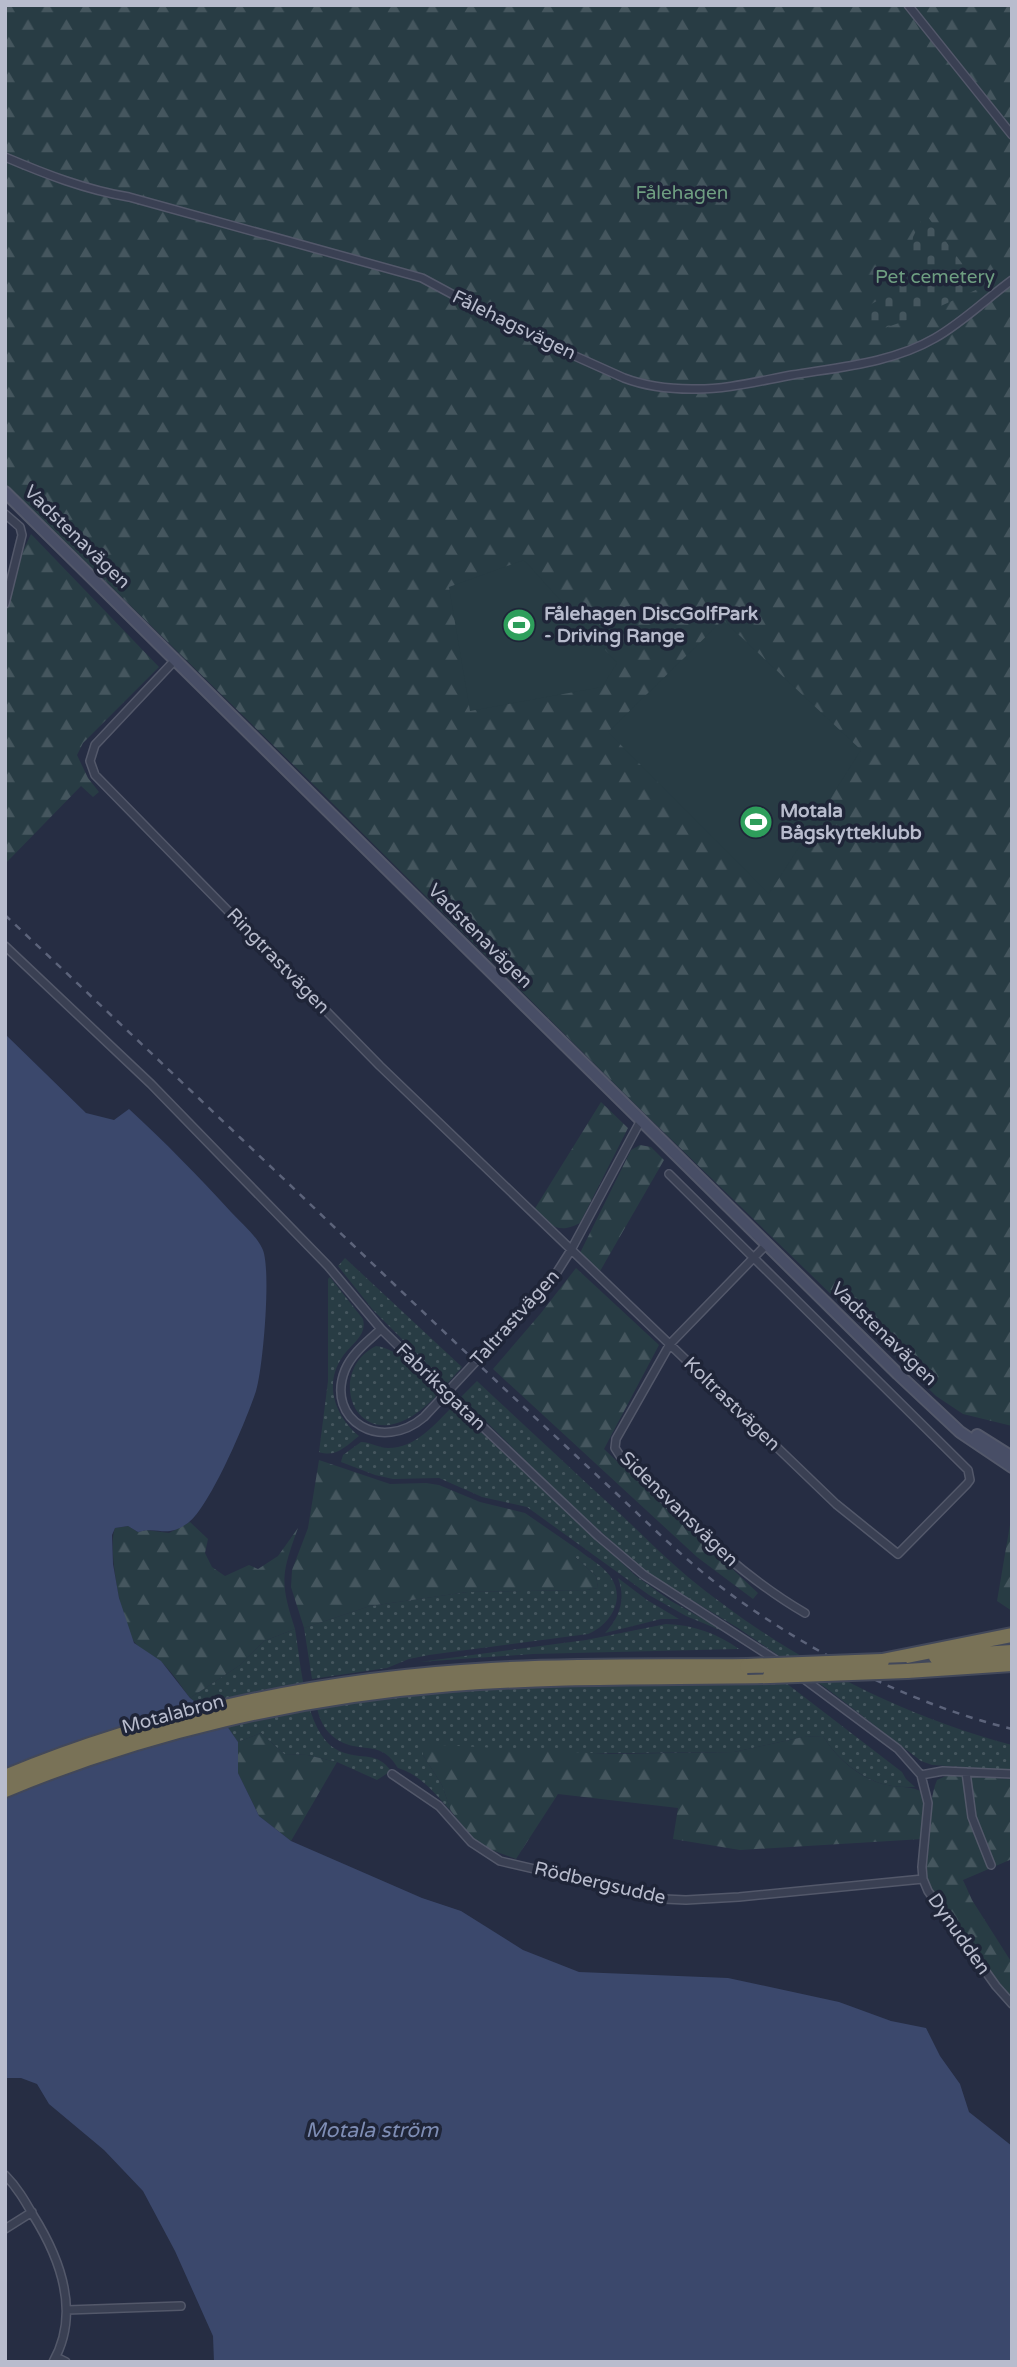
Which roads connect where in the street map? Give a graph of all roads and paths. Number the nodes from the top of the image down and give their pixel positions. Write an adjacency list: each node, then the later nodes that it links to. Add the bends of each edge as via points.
1 (908, 5): 2 (street)
2 (1012, 135)
3 (5, 157): 4 (street, Fålehagsvägen, via 111,194 422,278 528,335 639,384 710,389 896,355 934,338)
4 (1012, 280)
5 (5, 492): 8 (main road, Vadstenavägen)
6 (5, 514): 7 (street, Vadstenavägen, via 22,535)
7 (5, 604)
8 (176, 659): 10 (main road, Vadstenavägen); 13 (street, Ringtrastvägen, via 95,745 90,761 95,775 380,1066)
9 (5, 946): 15 (street, Fabriksgatan, via 151,1084 328,1266)
10 (641, 1120): 12 (main road, Vadstenavägen); 13 (street, Taltrastvägen)
11 (669, 1174): 14 (street, Vadstenavägen)
12 (767, 1244): 14 (street, Sidensvansvägen); 17 (main road, Vadstenavägen)
13 (571, 1250): 15 (street, Taltrastvägen, via 540,1294 424,1417 395,1433 377,1433 362,1426 343,1399 349,1362); 16 (street, Koltrastvägen)
14 (754, 1258): 16 (street, Sidensvansvägen); 20 (street, Vadstenavägen, via 963,1464 970,1479)
15 (381, 1329): 32 (street, Fabriksgatan, bridge, via 635,1569 823,1692 898,1749)
16 (670, 1344): 20 (street, Koltrastvägen, via 853,1520); 21 (street, Sidensvansvägen, via 616,1438 617,1454 762,1587)
17 (931, 1404): 18 (main road, Vadstenavägen); 19 (main road, Vadstenavägen, via 960,1432)
18 (1012, 1457)
19 (1012, 1467)
20 (898, 1554)
21 (805, 1613)
22 (1012, 1635): 24 (highway)
23 (1012, 1652): 24 (highway)
24 (882, 1661): 28 (highway, bridge, via 492,1670)
25 (1012, 1664): 26 (highway)
26 (982, 1667): 27 (highway); 28 (highway, bridge)
27 (1012, 1672)
28 (356, 1689): 33 (highway, Motalabron, via 241,1704 93,1745); 34 (highway, Motalabron, via 169,1734)
29 (966, 1772): 31 (street); 32 (street); 35 (street, via 972,1816)
30 (391, 1774): 36 (street, Rödbergsudde, via 439,1805 471,1842 500,1861 664,1899 739,1897)
31 (1012, 1774)
32 (921, 1775): 36 (street, Dynudden, via 928,1803)
33 (5, 1777)
34 (5, 1790)
35 (991, 1865)
36 (923, 1879): 37 (street, Dynudden)
37 (1012, 2004)
38 (5, 2175): 39 (street)
39 (32, 2213): 40 (street); 42 (street, via 57,2256)
40 (5, 2229)
41 (181, 2306): 42 (street)
42 (67, 2310): 43 (street)
43 (55, 2359): 44 (street)
44 (65, 2362)

